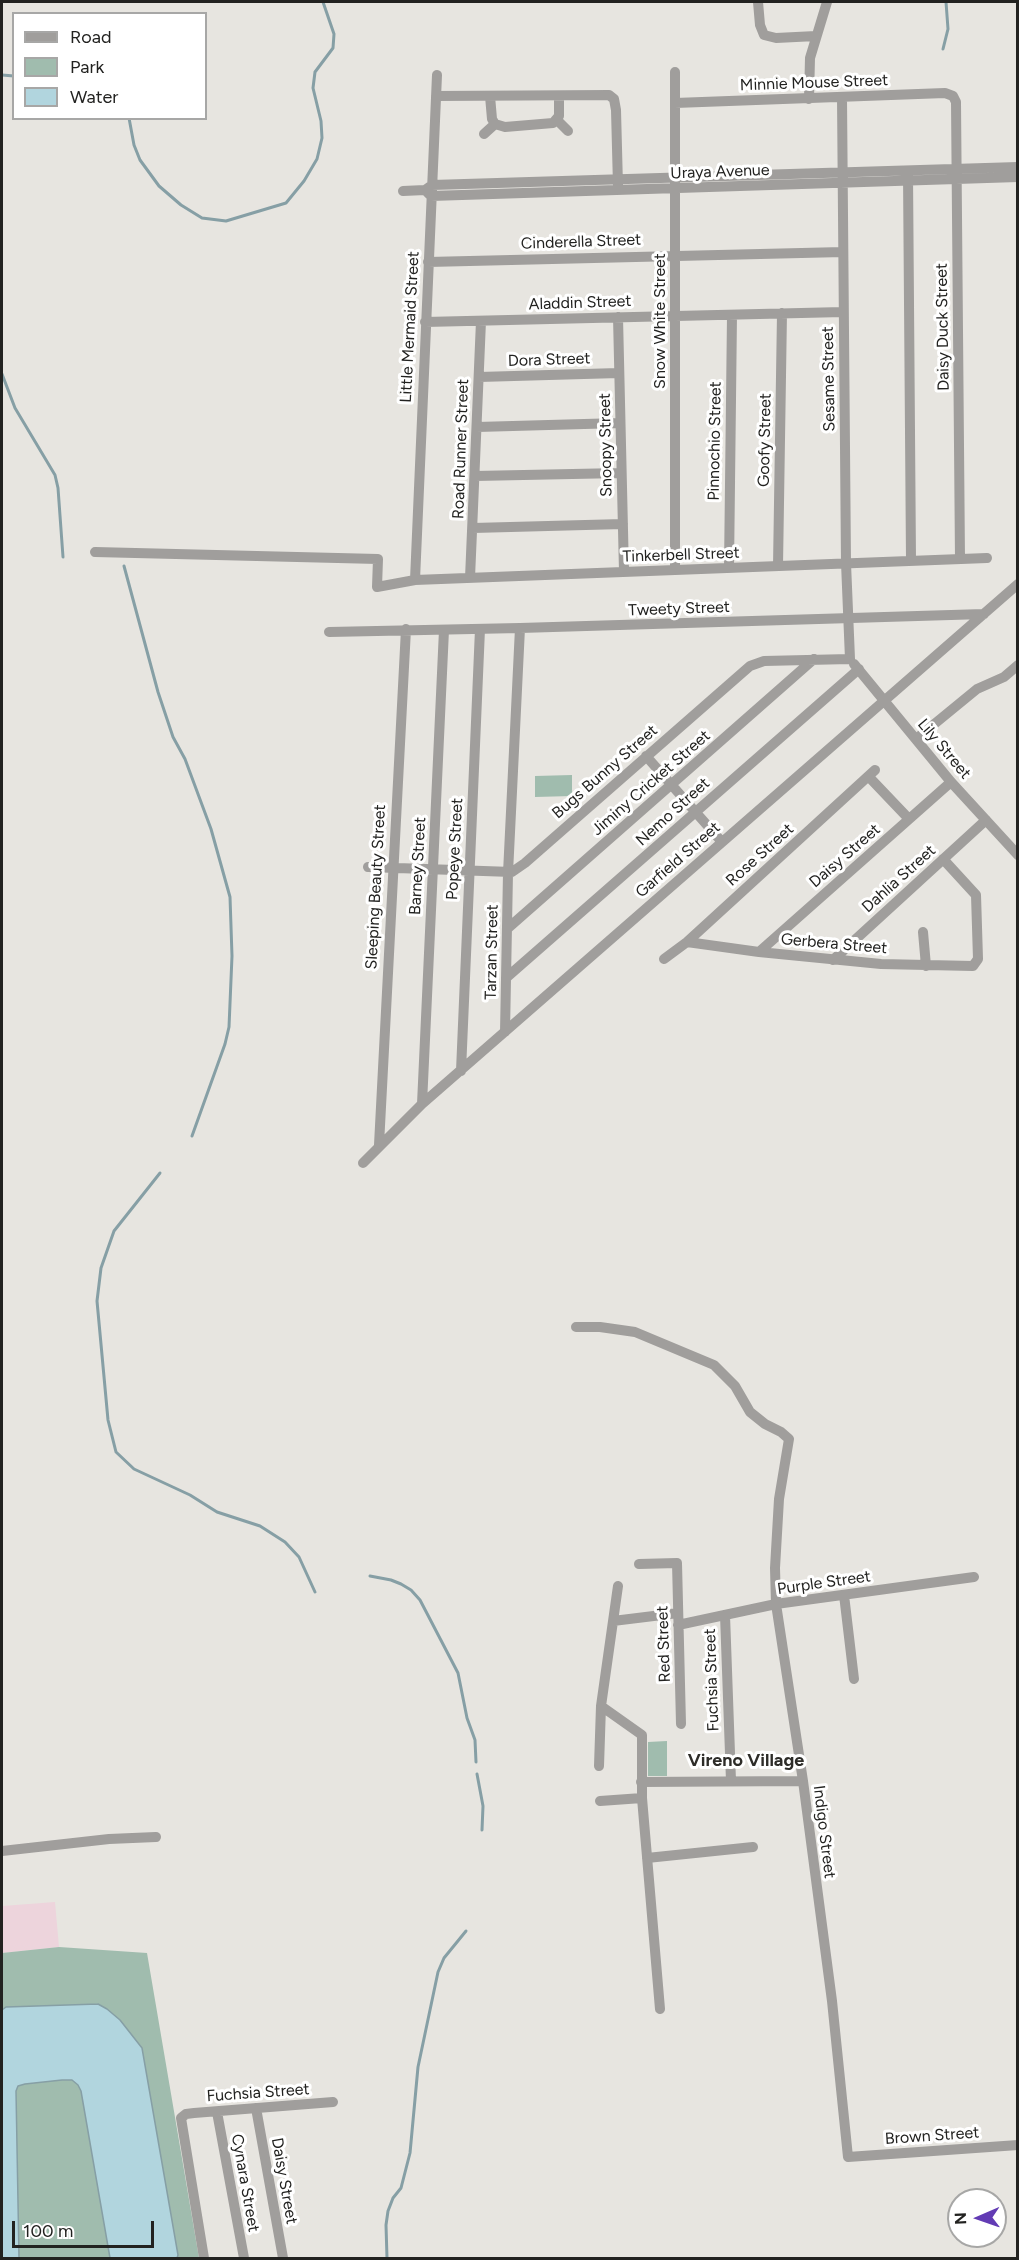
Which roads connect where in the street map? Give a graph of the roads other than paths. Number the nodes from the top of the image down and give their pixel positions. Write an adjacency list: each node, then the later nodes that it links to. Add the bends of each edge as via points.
1 (758, 2): 3 (street, via 764,35)
2 (827, 2): 3 (street)
3 (816, 36): 11 (street, via 810,58)
4 (675, 72): 12 (street, Snow White Street)
5 (437, 75): 6 (street, Little Mermaid Street)
6 (436, 96): 7 (street); 24 (street, Little Mermaid Street)
7 (490, 96): 8 (street); 14 (street, via 490,114)
8 (559, 96): 13 (street); 23 (street, via 606,94 614,99)
9 (953, 96): 10 (street, Minnie Mouse Street, via 945,93); 18 (street, Daisy Duck Street)
10 (842, 98): 11 (street, Minnie Mouse Street); 20 (street, Sesame Street)
11 (809, 99): 12 (street, Minnie Mouse Street)
12 (675, 103): 22 (street, Snow White Street)
13 (557, 120): 14 (street, via 505,127); 15 (street)
14 (495, 124): 16 (street)
15 (568, 131)
16 (484, 134)
17 (1017, 167): 18 (street, Uraya Avenue)
18 (956, 174): 19 (street, Uraya Avenue); 21 (street, Uraya Avenue); 46 (street, Daisy Duck Street)
19 (908, 175): 20 (street, Uraya Avenue); 47 (street, Daisy Duck Street)
20 (842, 177): 22 (street, Uraya Avenue); 26 (street, Sesame Street)
21 (1017, 177)
22 (675, 183): 23 (street, Uraya Avenue); 27 (street, Snow White Street)
23 (618, 184): 24 (street, Uraya Avenue)
24 (430, 190): 25 (street, Uraya Avenue); 28 (street, Little Mermaid Street)
25 (403, 191)
26 (843, 252): 27 (street, Cinderella Street); 29 (street, Sesame Street)
27 (675, 255): 28 (street, Cinderella Street); 32 (street, Snow White Street)
28 (428, 261): 35 (street, Little Mermaid Street)
29 (843, 312): 30 (street, Aladdin Street); 48 (street, Sesame Street)
30 (782, 314): 31 (street, Aladdin Street); 49 (street, Goofy Street)
31 (732, 315): 32 (street, Aladdin Street); 50 (street, Pinnochio Street)
32 (675, 316): 33 (street, Aladdin Street); 51 (street, Snow White Street)
33 (618, 317): 34 (street, Aladdin Street); 36 (street, Snoopy Street)
34 (482, 321): 35 (street, Aladdin Street); 37 (street, Road Runner Street)
35 (425, 322): 54 (street, Little Mermaid Street)
36 (619, 373): 37 (street, Dora Street); 38 (street, Snoopy Street)
37 (479, 377): 39 (street, Road Runner Street)
38 (620, 423): 39 (street); 40 (street, Snoopy Street)
39 (477, 427): 41 (street, Road Runner Street)
40 (621, 472): 41 (street); 42 (street, Snoopy Street)
41 (475, 476): 43 (street, Road Runner Street)
42 (623, 524): 43 (street); 52 (street, Snoopy Street)
43 (473, 528): 53 (street, Road Runner Street)
44 (95, 552): 54 (street, Tinkerbell Street, via 378,560 376,587)
45 (987, 558): 46 (street, Tinkerbell Street)
46 (960, 559): 47 (street, Tinkerbell Street)
47 (911, 561): 48 (street, Tinkerbell Street)
48 (846, 564): 49 (street, Tinkerbell Street); 57 (street, Sesame Street)
49 (778, 566): 50 (street, Tinkerbell Street)
50 (729, 568): 51 (street, Tinkerbell Street)
51 (675, 570): 52 (street, Tinkerbell Street)
52 (624, 572): 53 (street, Tinkerbell Street)
53 (470, 578): 54 (street, Tinkerbell Street)
54 (415, 580)
55 (1017, 584): 56 (street, Garfield Street)
56 (984, 614): 57 (street, Tweety Street); 67 (street, Garfield Street)
57 (848, 618): 58 (street, Tweety Street); 64 (street, Sesame Street)
58 (520, 628): 60 (street, Tweety Street); 82 (street)
59 (406, 629): 61 (street, Tweety Street); 62 (street, Tweety Street); 79 (street, Sleeping Beauty Street)
60 (480, 629): 61 (street, Tweety Street); 81 (street, Popeye Street)
61 (444, 630): 80 (street, Barney Street)
62 (329, 632)
63 (814, 659): 64 (street, Bugs Bunny Street); 69 (street, Bugs Bunny Street, via 764,661 750,666); 71 (street, Jiminy Cricket Street)
64 (850, 659): 66 (street, Lily Street)
65 (1017, 665): 68 (street, via 1004,677 977,689)
66 (859, 669): 67 (street, Lily Street); 72 (street, Nemo Street)
67 (884, 700): 68 (street, Lily Street); 75 (street, Garfield Street)
68 (916, 739): 70 (street, Lily Street)
69 (646, 756): 71 (street); 82 (street, Bugs Bunny Street, via 525,863)
70 (951, 782): 73 (street, Daisy Street); 74 (street, Lily Street)
71 (672, 784): 72 (street); 83 (street, Jiminy Cricket Street)
72 (696, 812): 75 (street); 90 (street, Nemo Street)
73 (909, 819): 85 (street, Rose Street, via 872,773); 86 (street, Daisy Street)
74 (986, 820): 76 (street, Lily Street); 77 (street, Dahlia Street)
75 (722, 842): 91 (street, Garfield Street)
76 (1017, 855)
77 (943, 859): 88 (street, Dahlia Street); 89 (street, Gerbera Street, via 976,895 977,962 970,966)
78 (368, 867): 79 (street)
79 (392, 868): 80 (street); 94 (street, Sleeping Beauty Street)
80 (433, 870): 81 (street); 93 (street, Barney Street)
81 (468, 871): 82 (street); 92 (street, Popeye Street)
82 (508, 873): 83 (street, Tarzan Street)
83 (507, 929): 90 (street, Tarzan Street)
84 (924, 932): 89 (street)
85 (687, 942): 86 (street, Gerbera Street); 87 (street, Rose Street)
86 (759, 952): 88 (street, Gerbera Street)
87 (664, 959)
88 (833, 960): 89 (street, Gerbera Street)
89 (926, 966)
90 (506, 978): 91 (street, Tarzan Street)
91 (505, 1032): 92 (street, Garfield Street)
92 (460, 1071): 93 (street, Garfield Street)
93 (422, 1104): 94 (street, Garfield Street)
94 (379, 1145): 95 (street, Garfield Street)
95 (363, 1163)
96 (576, 1327): 101 (street, Indigo Street, via 635,1332 714,1365 735,1386 756,1419 789,1439 779,1491)
97 (639, 1564): 102 (street, Red Street, via 677,1563)
98 (974, 1577): 100 (street, Purple Street)
99 (618, 1586): 104 (street)
100 (844, 1595): 101 (street, Purple Street); 106 (street)
101 (776, 1604): 103 (street, Purple Street); 111 (street, Indigo Street)
102 (678, 1613): 104 (street); 105 (street, Red Street)
103 (725, 1615): 105 (street, Purple Street); 110 (street, Fuchsia Street)
104 (613, 1621): 107 (street)
105 (678, 1625): 108 (street, Red Street)
106 (854, 1679)
107 (601, 1706): 109 (street); 112 (street, via 642,1735)
108 (681, 1724)
109 (599, 1766)
110 (731, 1781): 111 (street); 112 (street)
111 (803, 1781): 124 (street, Indigo Street)
112 (642, 1782): 113 (street)
113 (642, 1798): 114 (street); 118 (street)
114 (600, 1801)
115 (156, 1837): 117 (street)
116 (753, 1847): 118 (street)
117 (2, 1851)
118 (646, 1858): 119 (street)
119 (660, 2009)
120 (333, 2102): 121 (street, Fuchsia Street)
121 (256, 2108): 122 (street, Fuchsia Street); 127 (street, Daisy Street)
122 (217, 2112): 125 (street, Fuchsia Street, via 186,2114 181,2118); 126 (street, Cynara Street)
123 (1017, 2145): 124 (street, Brown Street)
124 (848, 2157)
125 (204, 2259)
126 (244, 2259)
127 (283, 2259)

